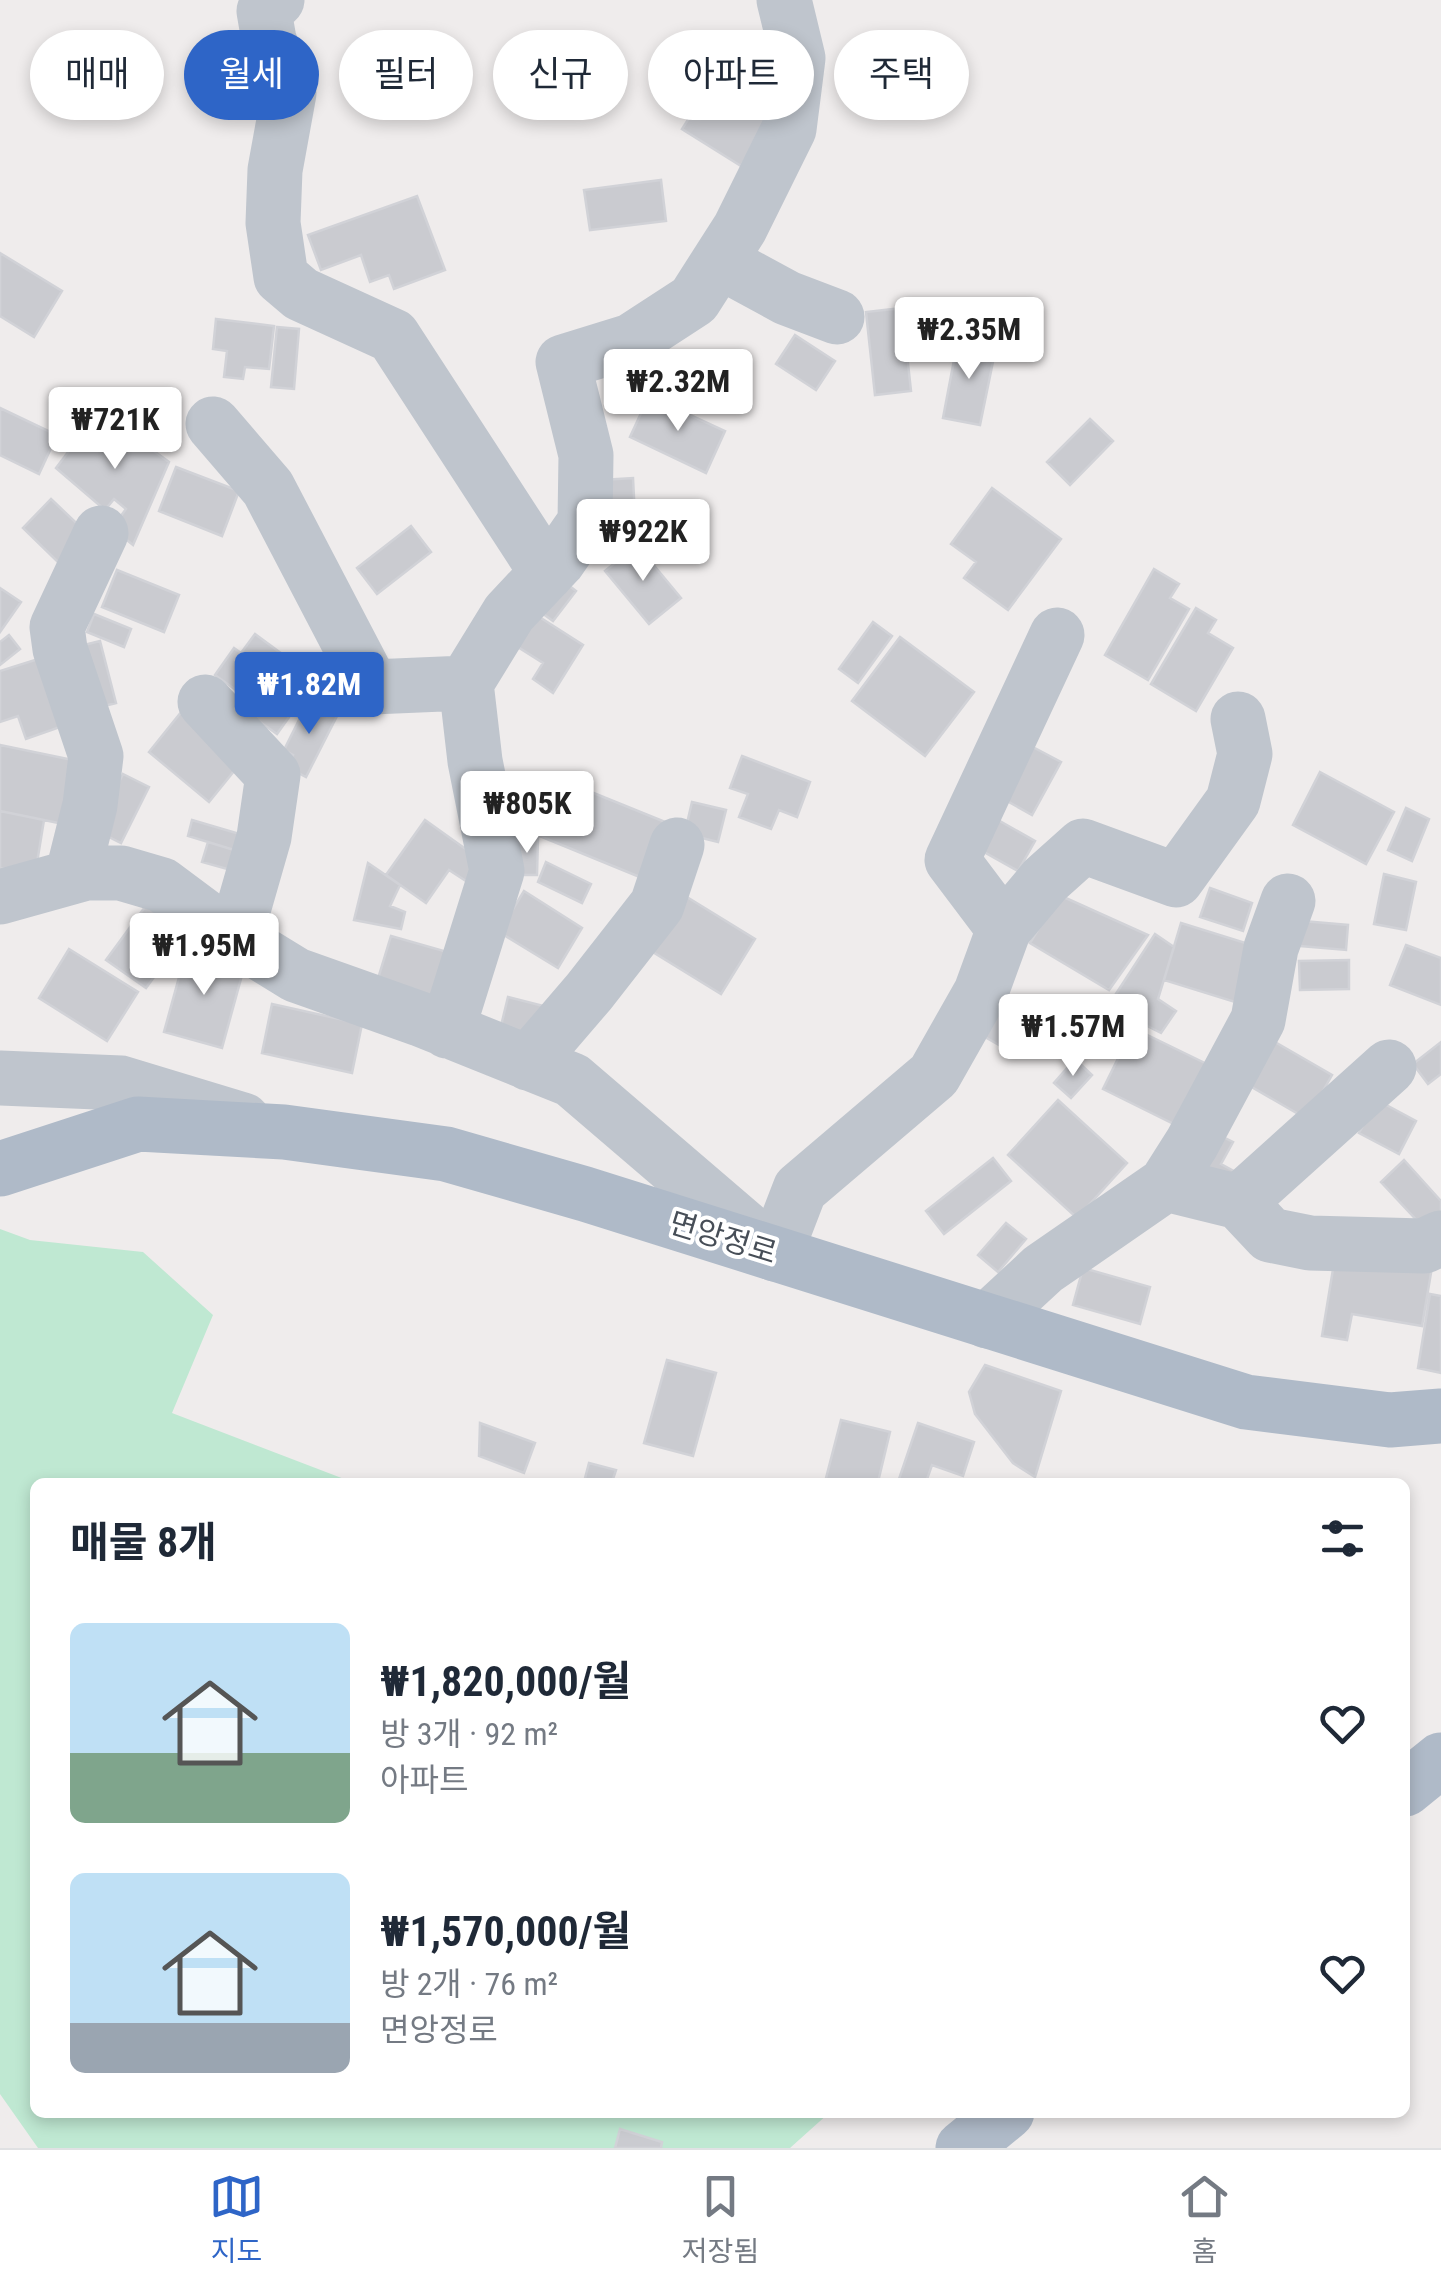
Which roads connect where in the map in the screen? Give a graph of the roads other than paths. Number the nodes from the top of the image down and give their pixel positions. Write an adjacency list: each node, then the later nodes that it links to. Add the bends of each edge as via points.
1 (276, 0): 7 (street, via 264,11 288,93 274,188 281,277 301,294 393,336)
2 (784, 0): 3 (street, via 798,58 789,129)
3 (719, 261): 4 (street); 7 (street, via 694,300 662,321 631,341 563,362 586,455 585,522)
4 (837, 317)
5 (213, 424): 9 (street, via 268,488 372,688)
6 (101, 532): 13 (street, via 57,627 96,756)
7 (547, 572): 9 (street, via 508,613)
8 (1057, 635): 16 (street, via 952,860)
9 (466, 683): 18 (street, via 497,871)
10 (205, 702): 17 (street, via 272,775 264,837)
11 (1238, 719): 16 (street, via 1245,754 1233,801 1176,880 1083,846)
12 (677, 845): 19 (street, via 657,905)
13 (72, 878): 14 (street); 17 (street, via 122,872 162,884)
14 (0, 897)
15 (1288, 901): 24 (street, via 1258,1020)
16 (1004, 929): 27 (street, via 981,992 934,1075 800,1189)
17 (236, 938): 18 (street, via 296,974)
18 (447, 1031): 19 (street)
19 (528, 1063): 27 (street, via 572,1080)
20 (1389, 1066): 25 (street)
21 (0, 1078): 22 (street, via 120,1083)
22 (284, 1132): 23 (main road, 면앙정로, via 138,1124); 27 (main road, 면앙정로, via 446,1154)
23 (0, 1168)
24 (1166, 1184): 25 (street); 28 (street, via 1042,1268)
25 (1239, 1202): 26 (street, via 1270,1236 1424,1246)
26 (1441, 1238)
27 (775, 1254): 28 (main road, 면앙정로)
28 (987, 1321): 29 (main road, 면앙정로, via 1246,1402 1390,1420)
29 (1441, 1416)
30 (1441, 1760): 31 (main road)
31 (1410, 1785)
32 (1000, 2118): 33 (main road)
33 (963, 2148)

